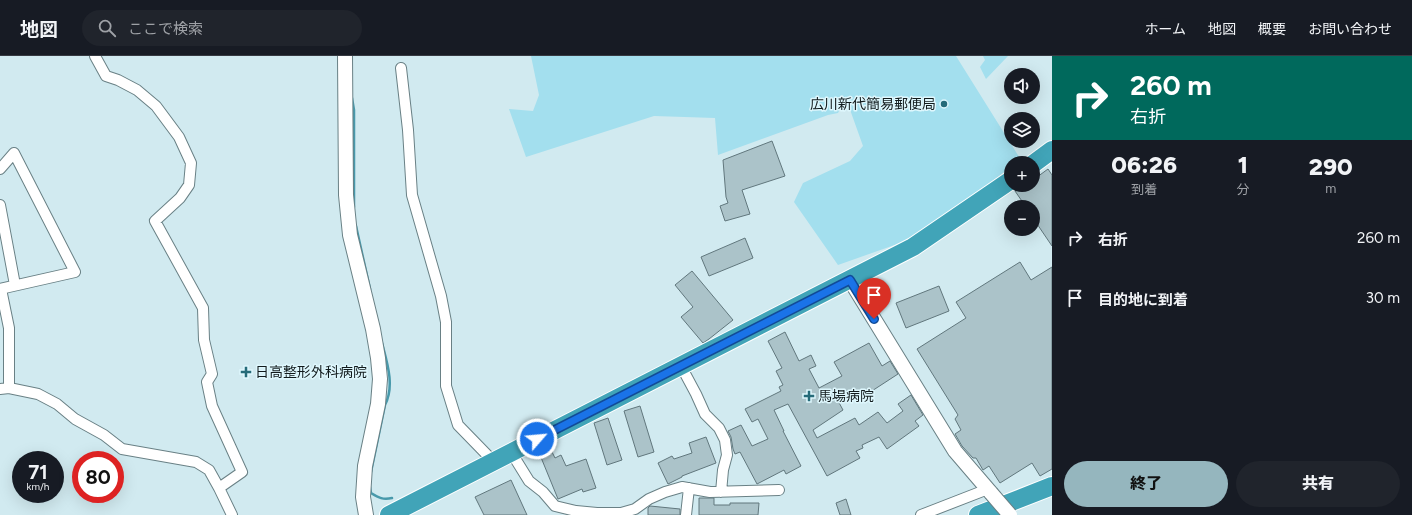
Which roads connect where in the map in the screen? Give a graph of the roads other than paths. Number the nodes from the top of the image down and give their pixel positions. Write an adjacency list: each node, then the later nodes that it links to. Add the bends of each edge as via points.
1 (95, 56): 17 (street, via 106,76 137,90 156,106 179,137 191,163 189,185 180,198 155,221 203,308 204,340 212,374 207,382 212,406 242,472)
2 (345, 56): 25 (street, via 346,194 350,235 373,330 380,380 378,404 364,466 363,498)
3 (401, 68): 15 (street, via 412,195 446,322 446,386 458,425)
4 (1052, 150): 5 (highway)
5 (1040, 159)
6 (0, 169): 10 (street, via 14,153 75,272)
7 (1004, 185): 9 (highway, via 913,248)
8 (0, 205): 10 (street)
9 (850, 280): 12 (highway); 20 (street, via 955,451)
10 (15, 286): 11 (street)
11 (0, 289): 13 (street, via 9,328)
12 (681, 366): 14 (highway); 21 (street, via 705,414 719,428 725,440 727,455)
13 (5, 388): 17 (street, via 38,394 57,404 75,419 104,434 122,449 196,462 209,470)
14 (511, 452): 15 (highway); 23 (street, via 529,481 555,506 597,513)
15 (494, 462): 26 (highway)
16 (1052, 486): 29 (highway)
17 (219, 488): 24 (street)
18 (689, 488): 21 (street); 23 (street, via 682,487 649,499); 27 (street)
19 (779, 490): 21 (street)
20 (990, 491): 28 (street); 31 (street, bridge)
21 (722, 492)
22 (1052, 497): 30 (highway)
23 (638, 511)
24 (232, 515)
25 (366, 515)
26 (389, 515)
27 (686, 515)
28 (921, 515)
29 (978, 515)
30 (995, 515)
31 (1010, 515)

